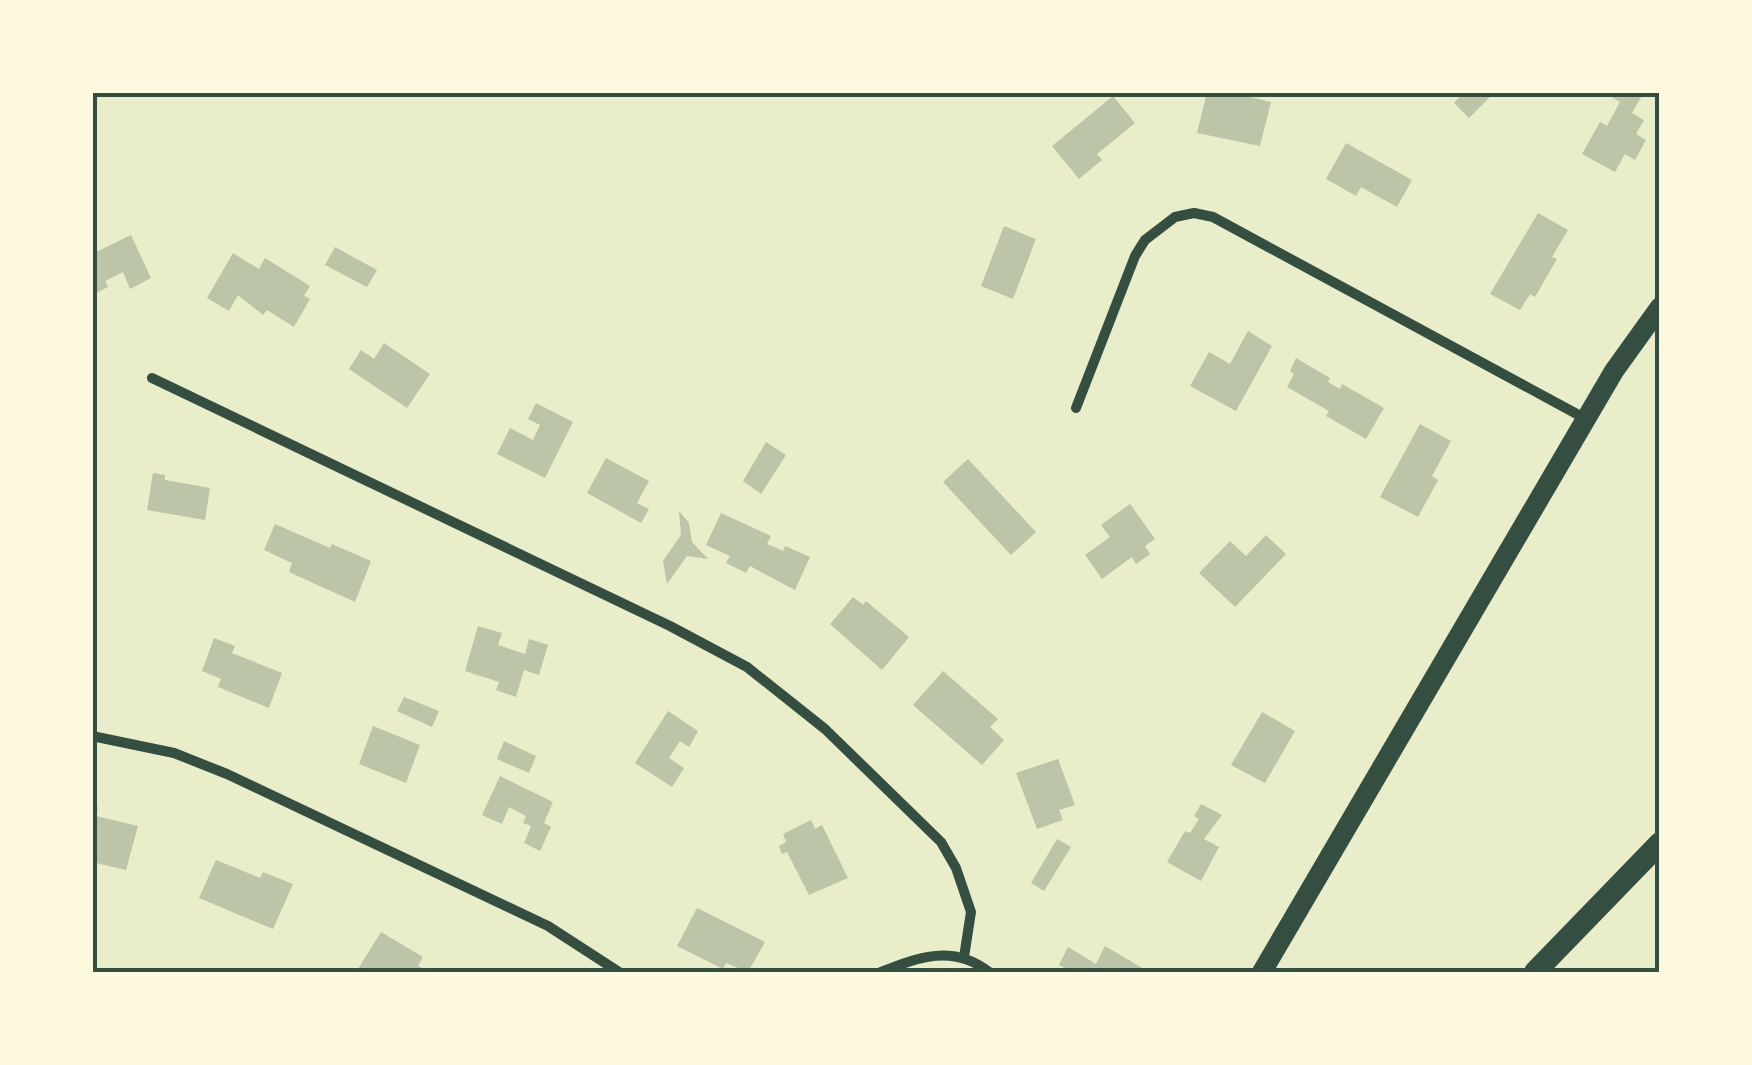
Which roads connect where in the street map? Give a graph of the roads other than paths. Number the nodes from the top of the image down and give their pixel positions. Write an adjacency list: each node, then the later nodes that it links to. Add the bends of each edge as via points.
1 (1660, 307): 4 (main road)
2 (152, 378): 7 (street, via 747,667 825,729 941,842 970,912)
3 (1076, 408): 4 (street, via 1135,256 1159,226 1194,214 1213,217)
4 (1586, 420): 11 (main road)
5 (92, 736): 8 (street, via 174,753 227,774 548,926)
6 (1660, 843): 12 (highway)
7 (964, 958): 9 (street, via 930,954); 10 (street)
8 (620, 972)
9 (881, 972)
10 (989, 972)
11 (1262, 972)
12 (1535, 972)

